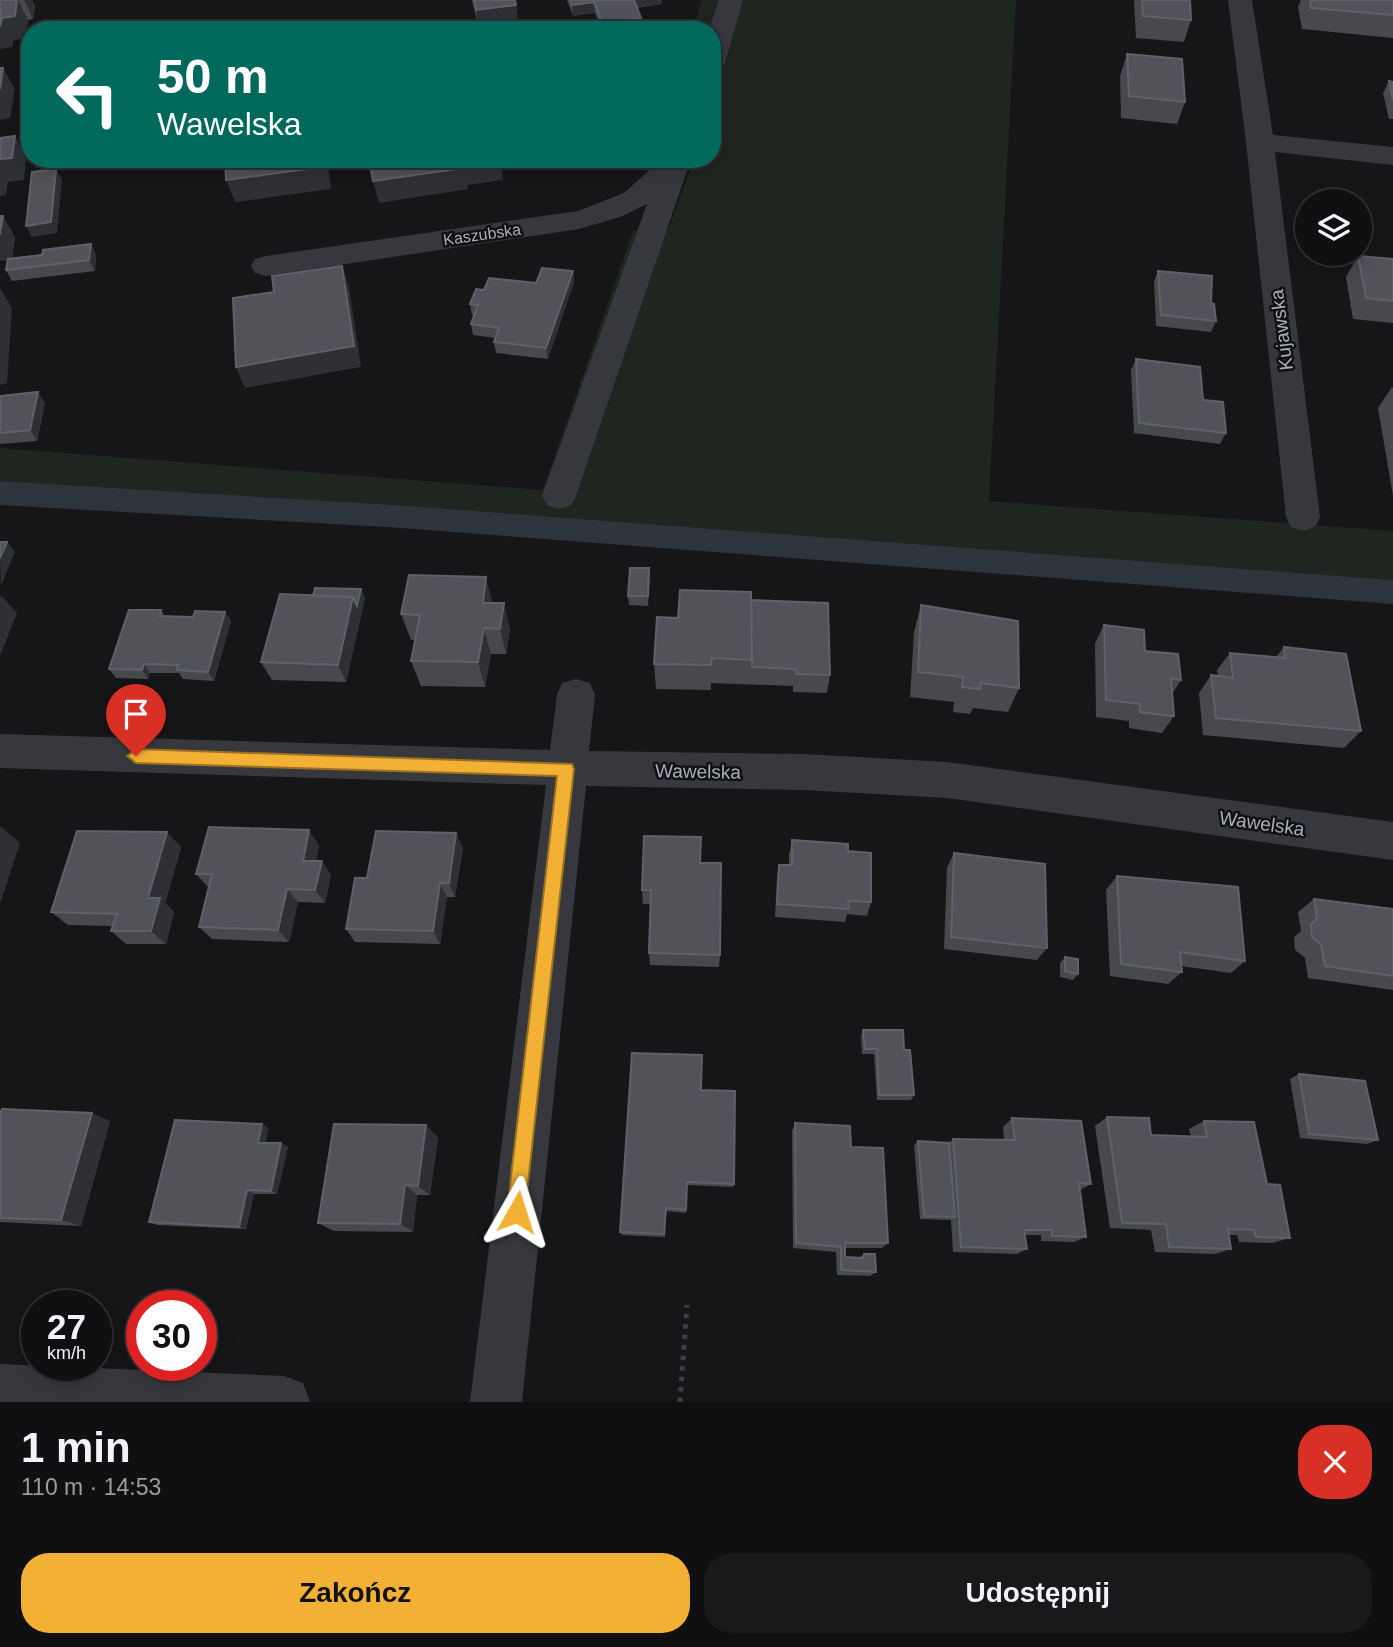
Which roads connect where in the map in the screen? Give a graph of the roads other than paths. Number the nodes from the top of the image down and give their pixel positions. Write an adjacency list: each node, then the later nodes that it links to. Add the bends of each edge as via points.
1 (731, 0): 3 (street)
2 (1240, 0): 4 (street, Kujawska)
3 (721, 33)
4 (1260, 142): 5 (street); 10 (street, Kujawska)
5 (1393, 156)
6 (670, 168): 8 (street, Kaszubska, via 658,183 625,207 579,220)
7 (674, 168): 9 (street, Kaszubska)
8 (266, 266)
9 (559, 496)
10 (1303, 517)
11 (576, 695): 13 (street)
12 (0, 751): 13 (street, Wawelska)
13 (566, 769): 14 (street, Wawelska, via 804,772 947,780); 17 (street)
14 (1393, 841)
15 (0, 1390): 16 (street)
16 (284, 1402)
17 (496, 1402)

